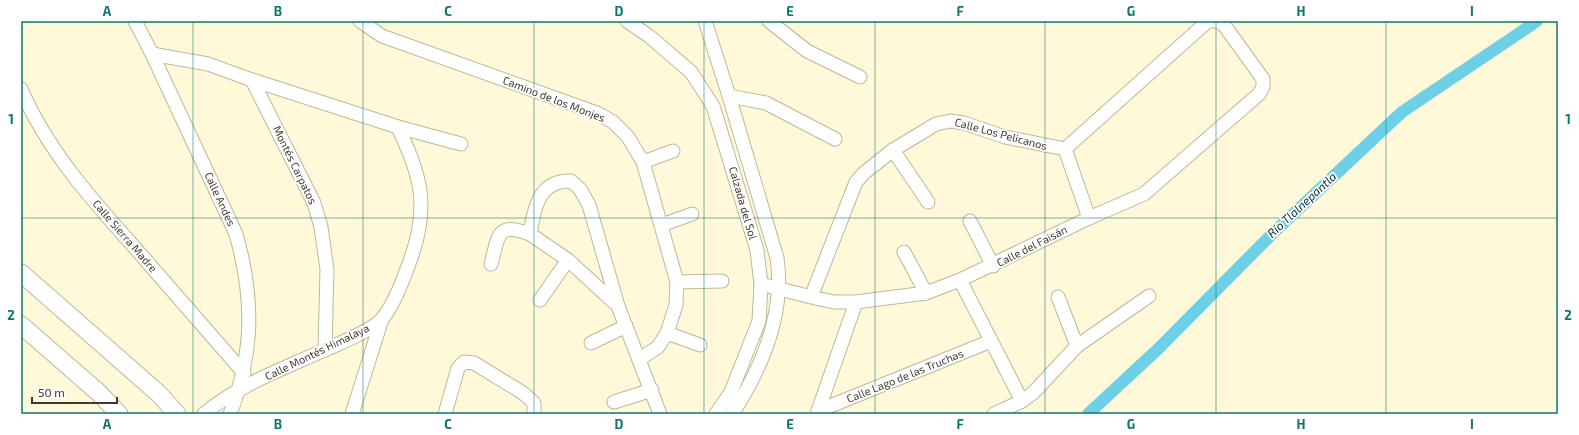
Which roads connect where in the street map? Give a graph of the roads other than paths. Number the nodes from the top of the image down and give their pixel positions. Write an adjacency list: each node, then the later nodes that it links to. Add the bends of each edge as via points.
1 (135, 21): 7 (street, Calle Andes)
2 (360, 21): 18 (street, Camino de los Monjes, via 382,36 596,113 613,122 628,137)
3 (627, 21): 33 (street, Calzada del Sol, via 691,72 713,106 757,250)
4 (705, 21): 11 (street, Calzada del Sol)
5 (769, 21): 8 (street, via 807,50)
6 (1217, 21): 15 (street, via 1208,21); 21 (street, Calle del Faisán, via 1224,25 1263,79 1259,94 1144,194)
7 (152, 54): 9 (street, via 208,64); 52 (street, Calle Andes, via 236,234 249,293)
8 (860, 77)
9 (252, 80): 12 (street); 50 (street, Montés Carpatos, via 314,203 321,227 327,269)
10 (21, 89): 52 (street, Calle Sierra Madre, via 30,111 49,142 97,205)
11 (729, 96): 13 (street, via 766,103); 34 (street, Calzada del Sol, via 778,258)
12 (398, 127): 14 (street); 42 (street, Calle Montés Himalaya, via 414,163 420,191 421,215 414,247 401,284)
13 (835, 140)
14 (461, 144)
15 (1065, 149): 16 (street, Calle Los Pelicanos, via 950,121 936,124); 21 (street)
16 (893, 150): 19 (street); 38 (street, Calle Los Pelicanos, via 856,182)
17 (674, 151): 18 (street)
18 (643, 162): 23 (street, Camino de los Monjes)
19 (928, 202)
20 (692, 214): 23 (street)
21 (1089, 218): 28 (street, Calle del Faisán)
22 (970, 221): 28 (street)
23 (662, 225): 32 (street, Camino de los Monjes)
24 (530, 234): 26 (street); 27 (street, via 514,228 506,229 499,234); 41 (street, via 533,216 546,188 561,180 571,181 580,188 589,205)
25 (904, 252): 35 (street)
26 (568, 260): 39 (street); 41 (street)
27 (491, 264)
28 (993, 266): 30 (street, Calle del Faisán)
29 (21, 273): 59 (main road, via 159,394)
30 (960, 280): 35 (street, Calle del Faisán); 46 (street)
31 (722, 281): 32 (street)
32 (677, 282): 45 (street, Camino de los Monjes, via 676,305)
33 (761, 284): 34 (street, Calle del Faisán); 66 (street, Calzada del Sol, via 759,321 731,392)
34 (778, 290): 38 (street, Calle del Faisán); 67 (street, Calzada del Sol, via 773,330 744,396)
35 (926, 293): 40 (street, Calle del Faisán)
36 (1149, 296): 49 (street)
37 (1058, 297): 49 (street)
38 (812, 298): 40 (street, Calle del Faisán)
39 (540, 300)
40 (856, 302): 57 (street)
41 (618, 306): 43 (street)
42 (382, 319): 50 (street, Calle Montés Himalaya); 62 (street)
43 (626, 326): 47 (street); 51 (street)
44 (23, 330): 58 (main road, via 99,393)
45 (667, 333): 48 (street); 51 (street, Camino de los Monjes, via 658,347)
46 (991, 341): 55 (street); 57 (street, Calle Lago de las Truchas)
47 (591, 343)
48 (700, 345)
49 (1077, 346): 55 (street, via 1033,393)
50 (325, 350): 53 (street, Calle Montés Himalaya)
51 (640, 359): 54 (street)
52 (244, 373): 53 (street, Calle Andes)
53 (240, 390): 60 (street, Calle Montés Himalaya); 61 (street)
54 (652, 390): 56 (street); 65 (street)
55 (1022, 401): 68 (street)
56 (614, 402)
57 (818, 412)
58 (119, 414)
59 (177, 414)
60 (204, 414)
61 (230, 414)
62 (352, 414)
63 (445, 414): 64 (street, via 458,368 464,362 474,362 523,393 534,403)
64 (534, 414)
65 (660, 414)
66 (716, 414)
67 (732, 414)
68 (994, 414)

